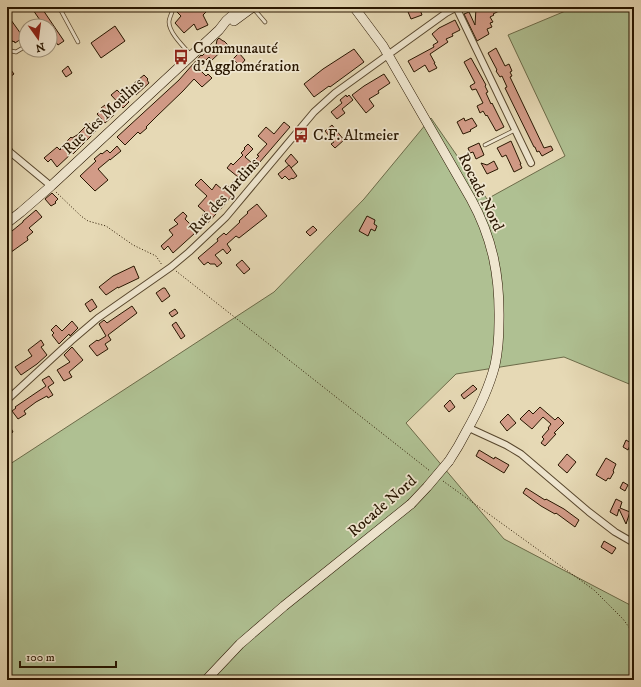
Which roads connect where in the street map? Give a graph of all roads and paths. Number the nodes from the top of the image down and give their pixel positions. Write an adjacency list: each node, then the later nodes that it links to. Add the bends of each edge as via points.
1 (59, 7): 9 (lane)
2 (169, 7): 12 (lane, via 172,12 169,21 174,36)
3 (242, 7): 8 (main road, Rue des Moulins)
4 (252, 7): 7 (lane); 8 (main road, Rue des Moulins)
5 (354, 7): 13 (main road, Rocade Nord)
6 (457, 7): 13 (street, Rue des Jardins); 14 (street)
7 (265, 22)
8 (219, 30): 12 (main road, Rue des Moulins)
9 (78, 42)
10 (7, 50): 11 (lane)
11 (18, 51)
12 (192, 55): 18 (main road, Rue des Moulins)
13 (388, 55): 20 (street, Rue des Jardins, via 335,93 314,112 226,217); 22 (main road, Rocade Nord, via 478,212 494,261 498,284 499,339 495,364 485,395)
14 (515, 130): 15 (lane); 17 (street)
15 (485, 145)
16 (7, 148): 18 (street)
17 (531, 163)
18 (51, 186): 19 (main road, Rue des Moulins); 20 (path, via 88,221 106,226 133,245 156,256)
19 (7, 223)
20 (169, 268): 21 (street, Rue des Jardins, via 98,318); 23 (path)
21 (7, 400)
22 (468, 428): 25 (street, via 521,454 589,512); 27 (main road, Rocade Nord, bridge, via 454,454 411,504 284,606 240,644)
23 (412, 458)
24 (468, 499): 26 (path, via 594,590)
25 (634, 543)
26 (634, 634)
27 (206, 680)

